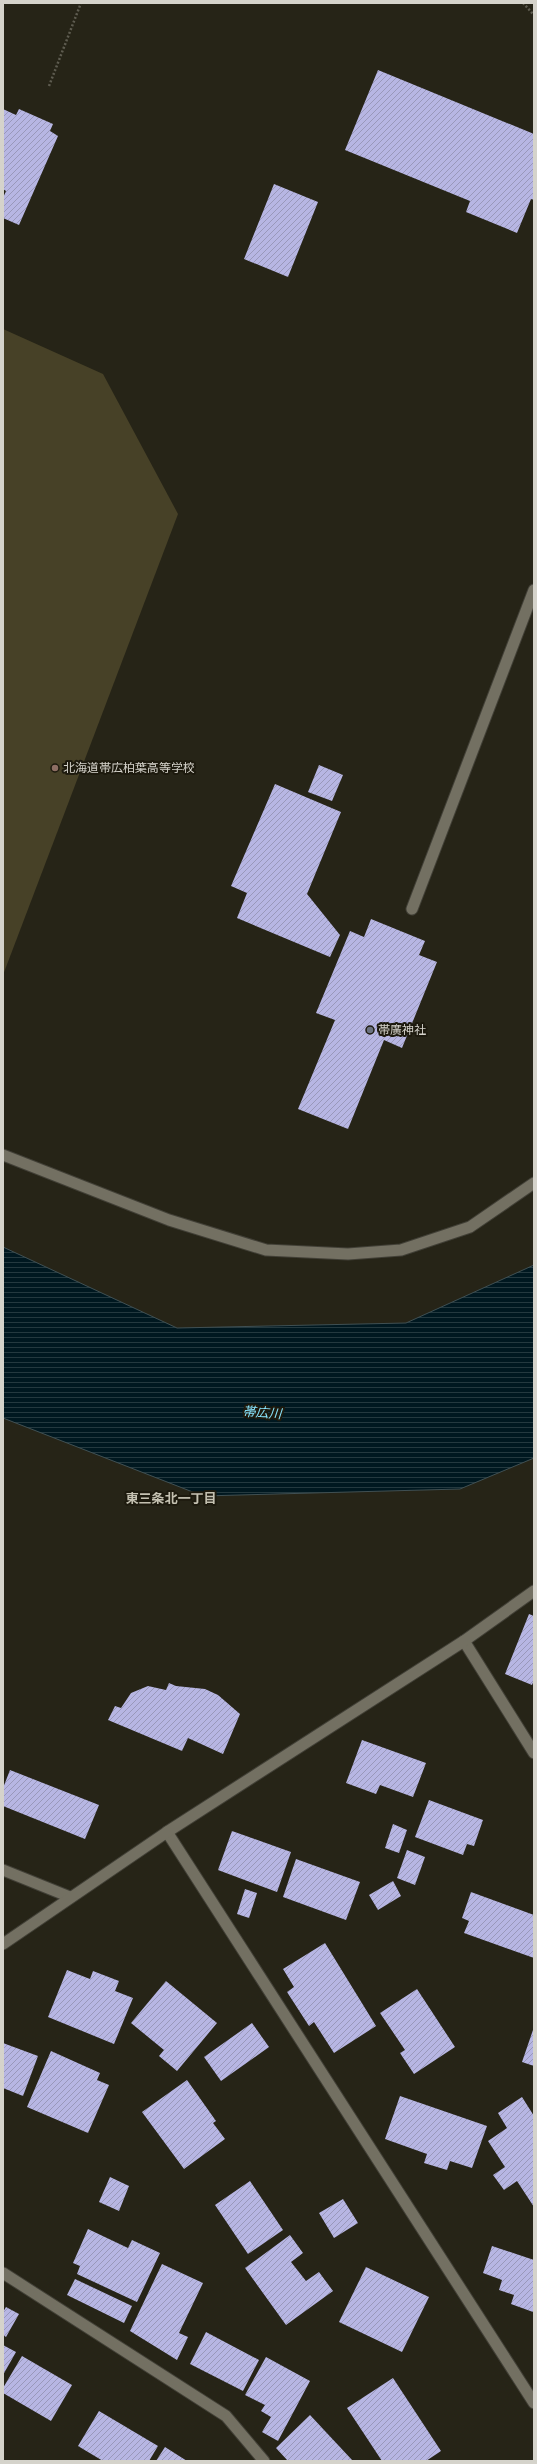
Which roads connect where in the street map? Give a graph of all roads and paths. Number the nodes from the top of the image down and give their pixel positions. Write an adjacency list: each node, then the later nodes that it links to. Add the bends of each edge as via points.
1 (81, 3): 4 (path)
2 (523, 3): 3 (path)
3 (534, 15)
4 (49, 86)
5 (534, 590): 6 (street)
6 (412, 909)
7 (3, 1155): 8 (street, via 169,1220 266,1250 348,1254 401,1250 470,1227)
8 (534, 1183)
9 (534, 1591): 10 (street)
10 (464, 1641): 11 (street); 12 (street)
11 (534, 1753)
12 (167, 1832): 14 (street); 17 (street)
13 (3, 1870): 14 (street)
14 (70, 1897): 15 (street)
15 (3, 1944)
16 (3, 2273): 18 (street, via 226,2416)
17 (534, 2403)
18 (264, 2461)

